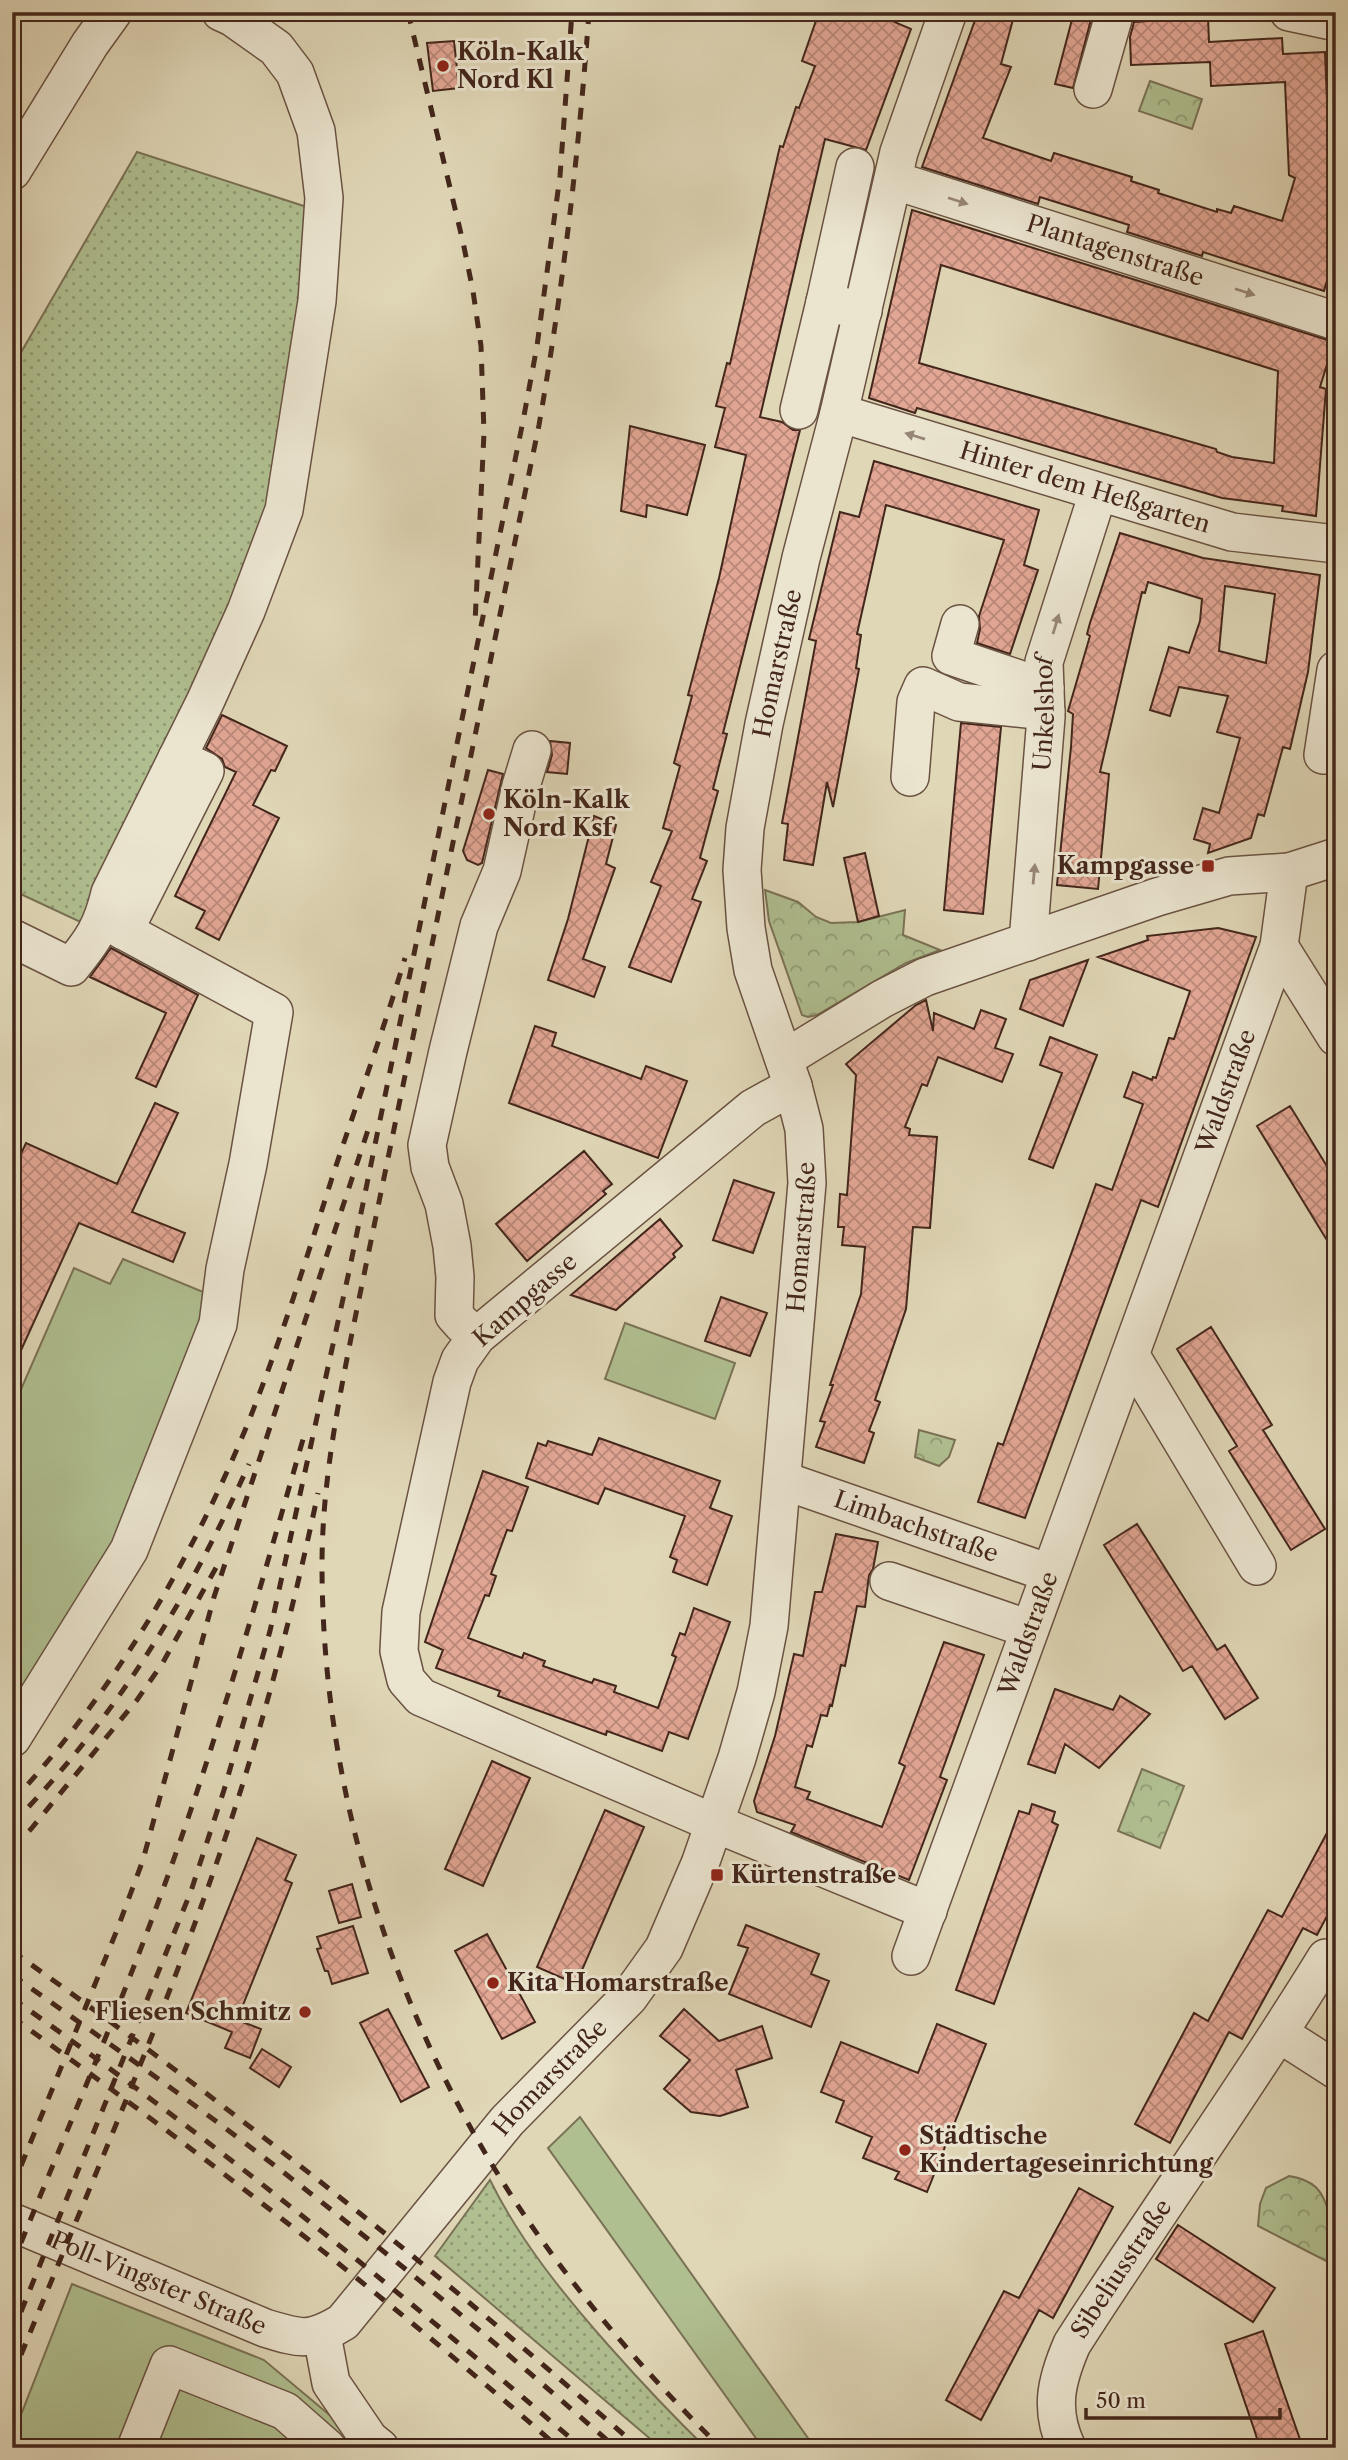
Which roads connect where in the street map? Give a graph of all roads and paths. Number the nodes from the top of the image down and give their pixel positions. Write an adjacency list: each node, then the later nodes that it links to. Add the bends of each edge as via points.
1 (113, 12): 9 (street)
2 (221, 12): 26 (street, via 276,48 295,73 316,131 324,198 317,301 284,510 246,611 110,893)
3 (948, 12): 10 (street, Homarstraße, via 898,152)
4 (1115, 12): 7 (street)
5 (1289, 12): 6 (street)
6 (1336, 22)
7 (1093, 89)
8 (855, 167): 11 (street)
9 (12, 171)
10 (893, 180): 12 (street, Homarstraße); 13 (street, Plantagenstraße, one-way to 13)
11 (825, 302): 12 (street); 14 (street)
12 (863, 311): 15 (street, Homarstraße)
13 (1336, 321)
14 (799, 410)
15 (839, 413): 16 (street, Hinter dem Heßgarten, one-way to 15); 31 (street, Homarstraße, via 800,558 745,828 744,893 753,971)
16 (1098, 493): 17 (street, Hinter dem Heßgarten, via 1232,532); 20 (street, Unkelshof, one-way to 16, via 1044,662)
17 (1336, 544)
18 (960, 624): 20 (street, via 951,656)
19 (1336, 670): 22 (street)
20 (1046, 700): 23 (street, via 959,702 923,686 916,702); 28 (street, Unkelshof, one-way to 20)
21 (532, 750): 32 (street, via 502,871 479,926 427,1146 452,1245 454,1315)
22 (1322, 755)
23 (910, 777)
24 (1336, 857): 25 (street, Kampgasse)
25 (1289, 872): 28 (street, Kampgasse, via 1229,876); 29 (street, Waldstraße)
26 (114, 925): 27 (street, via 71,967); 39 (street, via 274,1012 218,1324 129,1550)
27 (12, 938)
28 (1028, 942): 31 (street, Kampgasse, via 902,988)
29 (1279, 946): 30 (street); 33 (street, Waldstraße)
30 (1336, 1037)
31 (788, 1072): 32 (street, Kampgasse, via 753,1108); 34 (street, Homarstraße, via 804,1129 807,1183)
32 (477, 1336): 40 (street, Kampgasse, via 452,1382 401,1612 399,1650 406,1680 421,1697)
33 (1131, 1356): 35 (street); 36 (street, Waldstraße)
34 (782, 1480): 36 (street, Limbachstraße); 40 (street, Homarstraße, via 768,1634 745,1731)
35 (1256, 1566)
36 (1049, 1573): 38 (street, Waldstraße)
37 (889, 1581): 38 (street)
38 (1029, 1629): 41 (street, Waldstraße)
39 (12, 1738)
40 (714, 1823): 41 (street); 47 (street, Homarstraße, via 664,1948 629,1997 507,2121 343,2322)
41 (928, 1911): 42 (street, Waldstraße)
42 (911, 1956)
43 (1326, 1958): 44 (street, Sibeliusstraße)
44 (1280, 2034): 45 (street); 52 (street, Sibeliusstraße, via 1072,2344 1059,2373 1056,2405)
45 (1336, 2070)
46 (12, 2222): 47 (street, Poll-Vingster Straße, via 265,2328)
47 (315, 2337): 48 (street, via 313,2392); 51 (street, via 331,2383)
48 (285, 2411): 49 (street); 50 (street, via 169,2365)
49 (324, 2446)
50 (136, 2448)
51 (380, 2448)
52 (1067, 2448)

